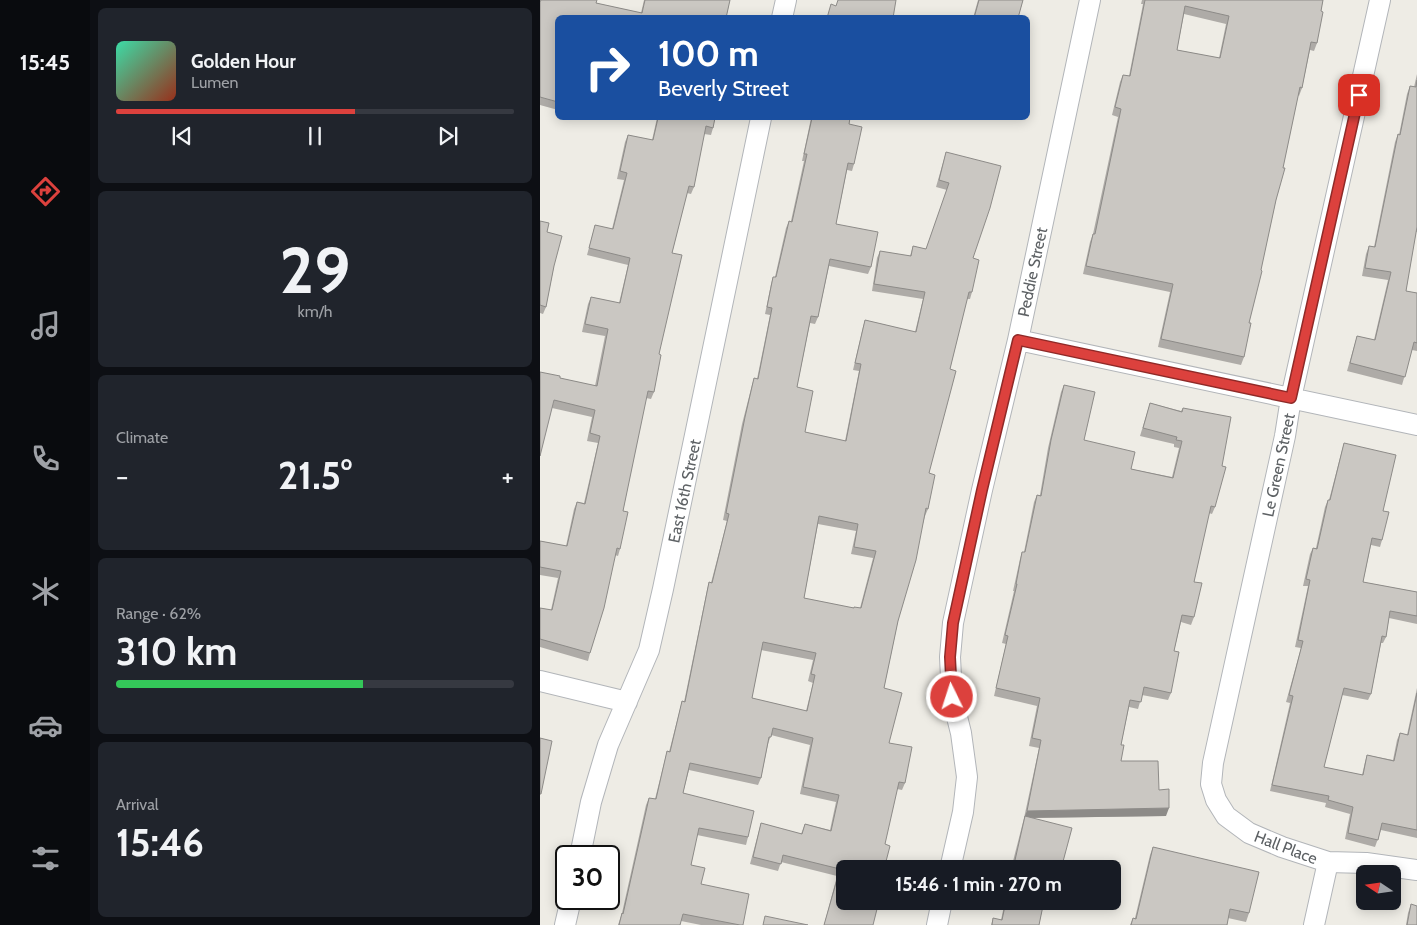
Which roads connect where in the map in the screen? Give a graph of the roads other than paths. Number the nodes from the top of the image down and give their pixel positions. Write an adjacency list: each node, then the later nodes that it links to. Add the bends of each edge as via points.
1 (786, 0): 4 (street)
2 (1090, 0): 6 (street, Peddie Street)
3 (1380, 0): 7 (street, Le Green Street)
4 (783, 15)
5 (761, 120): 11 (street, East 16th Street, via 649,650)
6 (1018, 340): 7 (street); 13 (street, Peddie Street, via 953,623 950,657 952,697 962,734 967,776)
7 (1291, 398): 8 (street); 10 (street, Le Green Street)
8 (1417, 424)
9 (540, 681): 11 (street)
10 (1228, 695): 14 (street, Hall Place, via 1213,763 1211,784 1216,800 1226,816 1249,833)
11 (627, 702): 12 (street, East 16th Street, via 608,745)
12 (582, 845)
13 (952, 860)
14 (1328, 862): 15 (street, Hall Place); 20 (street)
15 (1417, 870)
16 (568, 910): 18 (street)
17 (940, 910): 19 (street)
18 (565, 925)
19 (937, 925)
20 (1314, 925)

